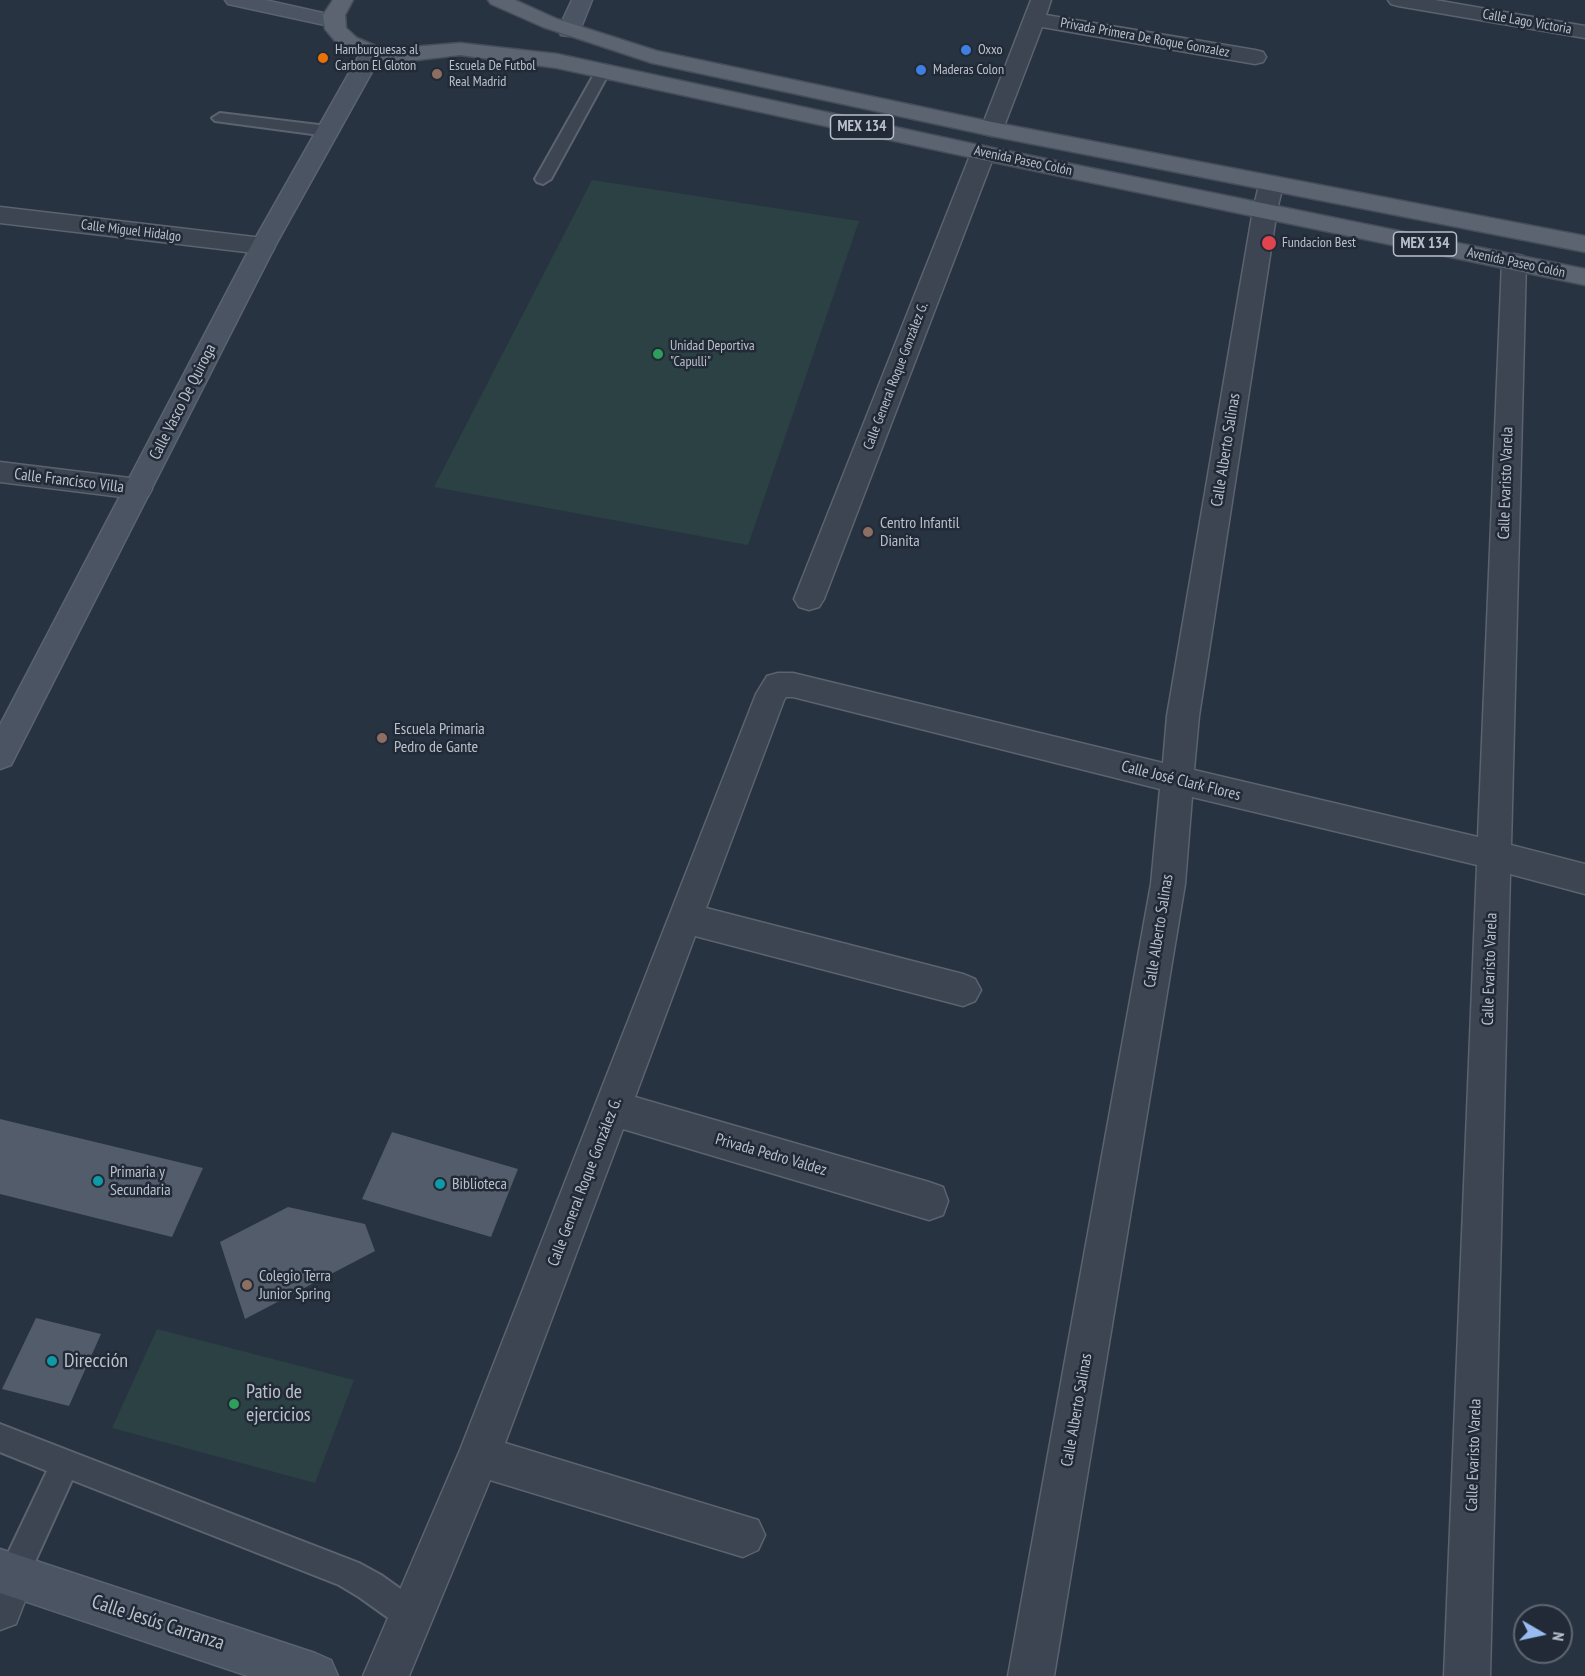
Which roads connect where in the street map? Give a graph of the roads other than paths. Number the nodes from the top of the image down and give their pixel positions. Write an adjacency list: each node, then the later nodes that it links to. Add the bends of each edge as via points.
1 (235, 0): 8 (main road)
2 (343, 0): 8 (main road)
3 (498, 0): 9 (main road, Avenida Paseo Colón / MEX 134)
4 (582, 0): 9 (main road)
5 (1398, 0): 6 (street, Calle Lago Victoria)
6 (1427, 2): 10 (street, Calle Lago Victoria)
7 (1037, 10): 12 (street, Privada Primera De Roque Gonzalez); 16 (street, Calle General Roque González G.)
8 (334, 21): 11 (main road, Avenida Paseo Colón, via 344,40)
9 (569, 30): 16 (main road, Avenida Paseo Colón / MEX 134, via 652,56)
10 (1585, 32)
11 (372, 52): 13 (main road, Avenida Paseo Colón / MEX 134, via 400,55 460,49 528,56); 15 (main road, Calle Vasco De Quiroga)
12 (1256, 57)
13 (603, 71): 16 (main road, Avenida Paseo Colón / MEX 134); 17 (lane)
14 (220, 118): 15 (lane)
15 (327, 131): 21 (main road, Calle Vasco De Quiroga)
16 (988, 141): 18 (main road, Avenida Paseo Colón / MEX 134); 26 (street, Calle General Roque González G.)
17 (543, 179)
18 (1268, 197): 20 (main road, Avenida Paseo Colón / MEX 134); 22 (main road, Avenida Paseo Colón / MEX 134); 29 (street, Calle Alberto Salinas, via 1183,716)
19 (0, 215): 21 (street, Calle Miguel Hidalgo)
20 (1585, 244)
21 (263, 246): 25 (main road, Calle Vasco De Quiroga)
22 (1514, 262): 23 (main road, Avenida Paseo Colón / MEX 134); 30 (street, Calle Evaristo Varela)
23 (1585, 277)
24 (0, 472): 25 (street, Calle Francisco Villa)
25 (138, 489): 28 (main road, Calle Vasco De Quiroga)
26 (809, 599)
27 (778, 686): 29 (street, Calle José Clark Flores, via 793,685); 32 (street, Calle General Roque González G., via 771,694)
28 (0, 756)
29 (1179, 780): 30 (street, Calle José Clark Flores); 44 (street, Calle Alberto Salinas, via 1166,896)
30 (1494, 855): 31 (street, Calle José Clark Flores); 45 (street, Calle Evaristo Varela)
31 (1585, 879)
32 (685, 918): 33 (street); 34 (street, Calle General Roque González G.)
33 (963, 990)
34 (613, 1108): 35 (street, Privada Pedro Valdez); 37 (street, Calle General Roque González G.)
35 (929, 1201)
36 (0, 1438): 38 (lane)
37 (479, 1456): 39 (street); 41 (street, Calle General Roque González G.)
38 (65, 1463): 40 (lane); 41 (lane, via 348,1574)
39 (743, 1535)
40 (4, 1585): 42 (main road, Calle Jesús Carranza)
41 (412, 1616): 43 (street, Calle General Roque González G.)
42 (315, 1676)
43 (386, 1676)
44 (1031, 1676)
45 (1467, 1676)

